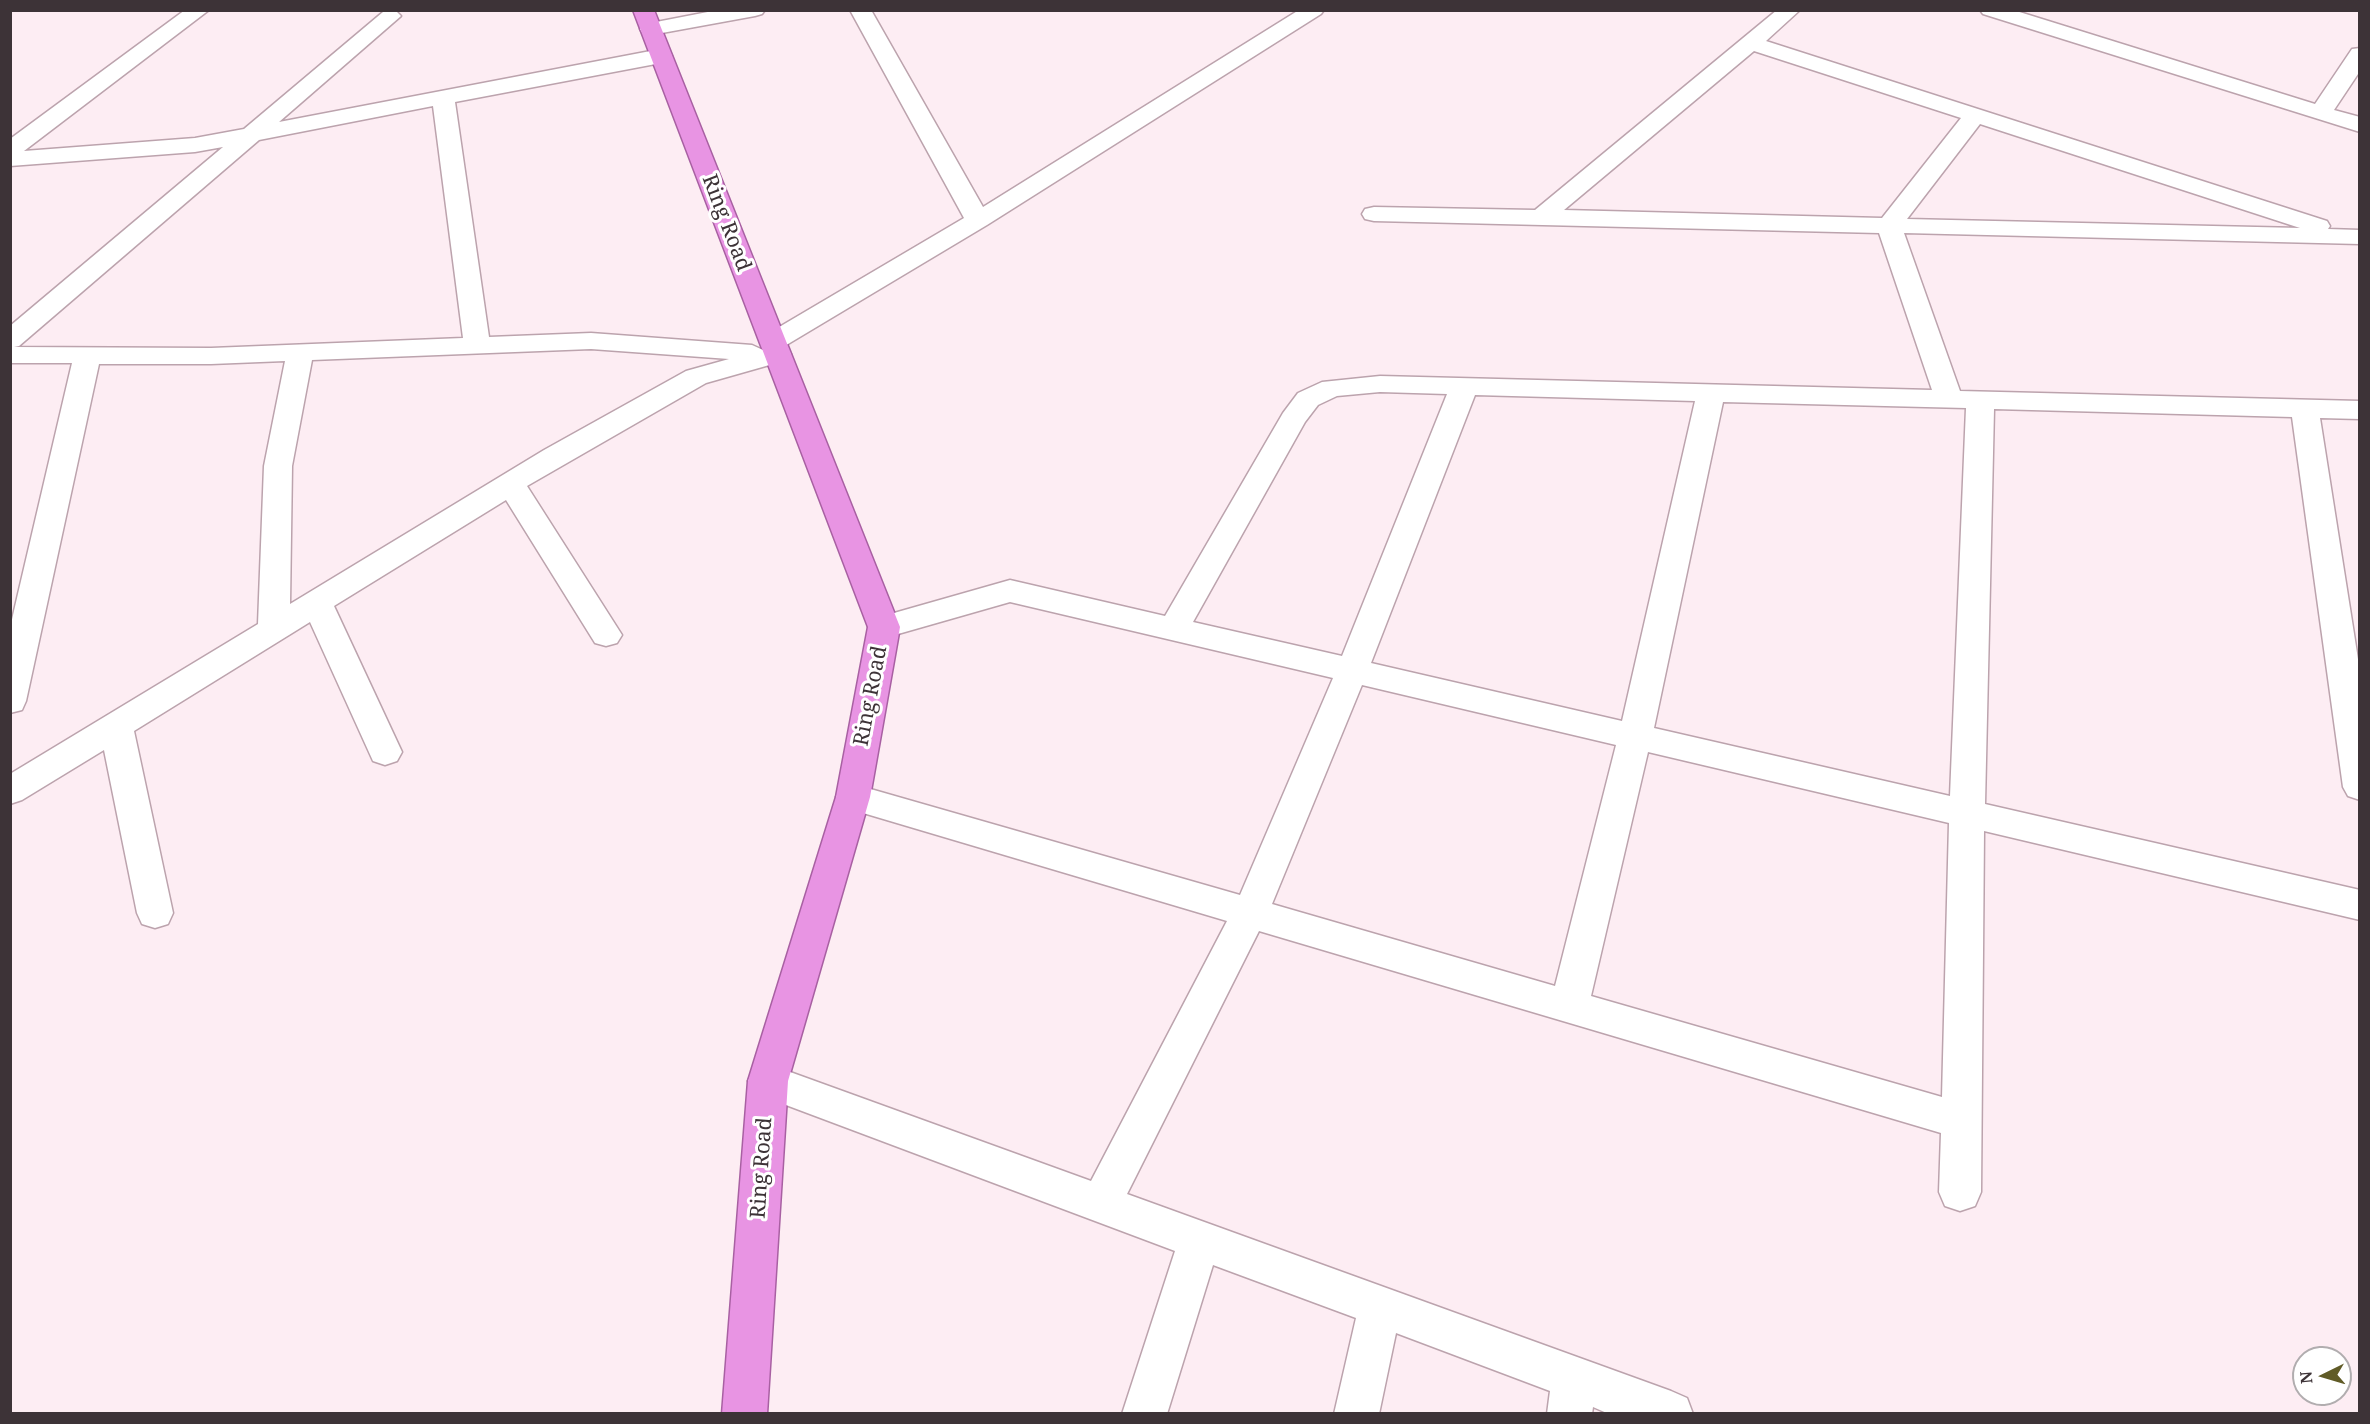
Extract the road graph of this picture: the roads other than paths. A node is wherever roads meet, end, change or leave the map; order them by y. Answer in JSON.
{"nodes":[{"id":1,"x":199,"y":10,"type":"edge"},
{"id":2,"x":755,"y":10,"type":"edge"},
{"id":3,"x":860,"y":10,"type":"edge"},
{"id":4,"x":1314,"y":10,"type":"edge"},
{"id":5,"x":1790,"y":10,"type":"edge"},
{"id":6,"x":1997,"y":11,"type":"edge"},
{"id":7,"x":390,"y":16,"type":"dead end"},
{"id":8,"x":652,"y":32,"type":"edge"},
{"id":9,"x":1751,"y":43,"type":"junction"},
{"id":10,"x":2360,"y":54,"type":"edge"},
{"id":11,"x":443,"y":98,"type":"junction"},
{"id":12,"x":2320,"y":113,"type":"junction"},
{"id":13,"x":1975,"y":115,"type":"junction"},
{"id":14,"x":2360,"y":125,"type":"edge"},
{"id":15,"x":250,"y":135,"type":"junction"},
{"id":16,"x":10,"y":150,"type":"edge"},
{"id":17,"x":10,"y":159,"type":"edge"},
{"id":18,"x":1374,"y":214,"type":"dead end"},
{"id":19,"x":1541,"y":217,"type":"junction"},
{"id":20,"x":978,"y":220,"type":"junction"},
{"id":21,"x":1889,"y":226,"type":"junction"},
{"id":22,"x":2356,"y":237,"type":"edge"},
{"id":23,"x":10,"y":340,"type":"edge"},
{"id":24,"x":477,"y":344,"type":"junction"},
{"id":25,"x":775,"y":348,"type":"junction"},
{"id":26,"x":300,"y":352,"type":"junction"},
{"id":27,"x":10,"y":355,"type":"edge"},
{"id":28,"x":87,"y":355,"type":"junction"},
{"id":29,"x":1464,"y":387,"type":"junction"},
{"id":30,"x":1711,"y":393,"type":"junction"},
{"id":31,"x":1965,"y":400,"type":"junction"},
{"id":32,"x":2305,"y":408,"type":"junction"},
{"id":33,"x":2360,"y":410,"type":"edge"},
{"id":34,"x":511,"y":484,"type":"junction"},
{"id":35,"x":317,"y":603,"type":"junction"},
{"id":36,"x":884,"y":627,"type":"junction"},
{"id":37,"x":274,"y":629,"type":"junction"},
{"id":38,"x":1173,"y":629,"type":"junction"},
{"id":39,"x":606,"y":634,"type":"dead end"},
{"id":40,"x":1352,"y":671,"type":"junction"},
{"id":41,"x":10,"y":701,"type":"edge"},
{"id":42,"x":2355,"y":722,"type":"edge"},
{"id":43,"x":116,"y":727,"type":"junction"},
{"id":44,"x":1635,"y":736,"type":"junction"},
{"id":45,"x":385,"y":752,"type":"dead end"},
{"id":46,"x":2360,"y":786,"type":"edge"},
{"id":47,"x":10,"y":791,"type":"edge"},
{"id":48,"x":853,"y":796,"type":"junction"},
{"id":49,"x":1967,"y":813,"type":"junction"},
{"id":50,"x":2360,"y":905,"type":"edge"},
{"id":51,"x":154,"y":913,"type":"dead end"},
{"id":52,"x":1250,"y":913,"type":"junction"},
{"id":53,"x":1569,"y":1007,"type":"junction"},
{"id":54,"x":768,"y":1081,"type":"junction"},
{"id":55,"x":1961,"y":1121,"type":"junction"},
{"id":56,"x":1960,"y":1192,"type":"dead end"},
{"id":57,"x":1101,"y":1204,"type":"junction"},
{"id":58,"x":1200,"y":1240,"type":"junction"},
{"id":59,"x":1380,"y":1306,"type":"junction"},
{"id":60,"x":1572,"y":1396,"type":"edge"},
{"id":61,"x":744,"y":1413,"type":"edge"},
{"id":62,"x":1144,"y":1413,"type":"edge"},
{"id":63,"x":1356,"y":1413,"type":"edge"},
{"id":64,"x":1671,"y":1413,"type":"edge"}],
"edges":[{"from":1,"to":16,"type":"street"},
{"from":2,"to":8,"type":"street"},
{"from":3,"to":20,"type":"street"},
{"from":4,"to":20,"type":"street"},
{"from":5,"to":9,"type":"street"},
{"from":6,"to":12,"type":"street"},
{"from":7,"to":15,"type":"street"},
{"from":8,"to":11,"type":"street"},
{"from":8,"to":25,"type":"highway","name":"Ring Road"},
{"from":9,"to":13,"type":"street"},
{"from":9,"to":19,"type":"street"},
{"from":10,"to":12,"type":"street"},
{"from":11,"to":15,"type":"street"},
{"from":11,"to":24,"type":"street"},
{"from":12,"to":14,"type":"street"},
{"from":13,"to":21,"type":"street"},
{"from":13,"to":22,"type":"street"},
{"from":15,"to":17,"type":"street"},
{"from":15,"to":23,"type":"street"},
{"from":18,"to":19,"type":"street"},
{"from":19,"to":21,"type":"street"},
{"from":20,"to":25,"type":"street"},
{"from":21,"to":22,"type":"street"},
{"from":21,"to":31,"type":"street"},
{"from":24,"to":25,"type":"street"},
{"from":24,"to":26,"type":"street"},
{"from":25,"to":34,"type":"street"},
{"from":25,"to":36,"type":"highway","name":"Ring Road"},
{"from":26,"to":28,"type":"street"},
{"from":26,"to":37,"type":"street"},
{"from":27,"to":28,"type":"street"},
{"from":28,"to":41,"type":"street"},
{"from":29,"to":30,"type":"street"},
{"from":29,"to":38,"type":"street"},
{"from":29,"to":40,"type":"street"},
{"from":30,"to":31,"type":"street"},
{"from":30,"to":44,"type":"street"},
{"from":31,"to":32,"type":"street"},
{"from":31,"to":49,"type":"street"},
{"from":32,"to":33,"type":"street"},
{"from":32,"to":42,"type":"street"},
{"from":34,"to":35,"type":"street"},
{"from":34,"to":39,"type":"street"},
{"from":35,"to":37,"type":"street"},
{"from":35,"to":45,"type":"street"},
{"from":36,"to":38,"type":"street"},
{"from":36,"to":48,"type":"highway","name":"Ring Road"},
{"from":37,"to":43,"type":"street"},
{"from":38,"to":40,"type":"street"},
{"from":40,"to":44,"type":"street"},
{"from":40,"to":52,"type":"street"},
{"from":42,"to":46,"type":"street"},
{"from":43,"to":47,"type":"street"},
{"from":43,"to":51,"type":"street"},
{"from":44,"to":49,"type":"street"},
{"from":44,"to":53,"type":"street"},
{"from":48,"to":52,"type":"street"},
{"from":48,"to":54,"type":"highway","name":"Ring Road"},
{"from":49,"to":50,"type":"street"},
{"from":49,"to":55,"type":"street"},
{"from":52,"to":53,"type":"street"},
{"from":52,"to":57,"type":"street"},
{"from":53,"to":55,"type":"street"},
{"from":54,"to":57,"type":"street"},
{"from":54,"to":61,"type":"highway","name":"Ring Road"},
{"from":55,"to":56,"type":"street"},
{"from":57,"to":58,"type":"street"},
{"from":58,"to":59,"type":"street"},
{"from":58,"to":62,"type":"street"},
{"from":59,"to":60,"type":"street"},
{"from":59,"to":63,"type":"street"},
{"from":60,"to":64,"type":"street"}]}
